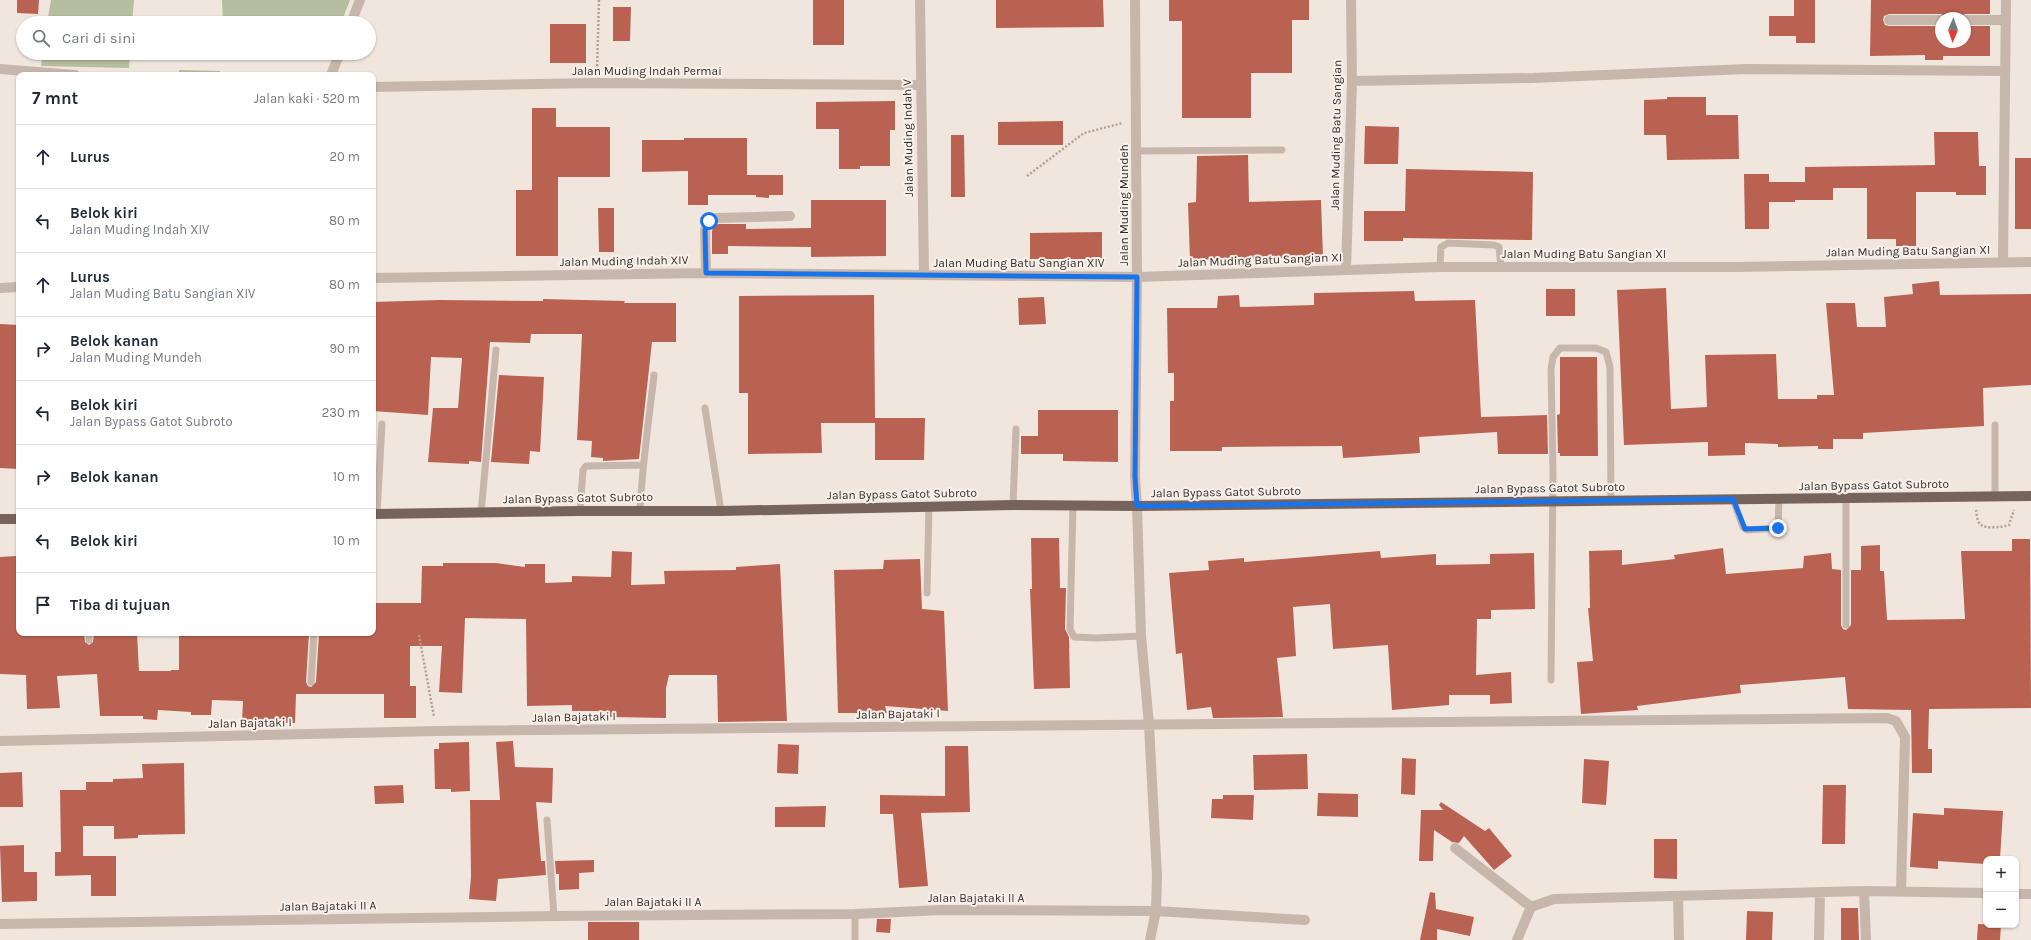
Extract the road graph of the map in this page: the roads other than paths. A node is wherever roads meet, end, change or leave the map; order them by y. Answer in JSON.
{"nodes":[{"id":1,"x":360,"y":0,"type":"edge"},
{"id":2,"x":920,"y":0,"type":"edge"},
{"id":3,"x":1134,"y":0,"type":"edge"},
{"id":4,"x":1351,"y":0,"type":"edge"},
{"id":5,"x":2006,"y":0,"type":"edge"},
{"id":6,"x":354,"y":16,"type":"edge"},
{"id":7,"x":1889,"y":20,"type":"dead end"},
{"id":8,"x":1935,"y":20,"type":"edge"},
{"id":9,"x":1971,"y":20,"type":"edge"},
{"id":10,"x":2006,"y":20,"type":"junction"},
{"id":11,"x":337,"y":60,"type":"edge"},
{"id":12,"x":0,"y":70,"type":"edge"},
{"id":13,"x":30,"y":72,"type":"edge"},
{"id":14,"x":332,"y":72,"type":"edge"},
{"id":15,"x":2005,"y":72,"type":"junction"},
{"id":16,"x":1352,"y":81,"type":"junction"},
{"id":17,"x":920,"y":85,"type":"junction"},
{"id":18,"x":376,"y":88,"type":"edge"},
{"id":19,"x":1282,"y":150,"type":"dead end"},
{"id":20,"x":1137,"y":151,"type":"junction"},
{"id":21,"x":790,"y":216,"type":"dead end"},
{"id":22,"x":2003,"y":262,"type":"junction"},
{"id":23,"x":2031,"y":262,"type":"edge"},
{"id":24,"x":1440,"y":267,"type":"junction"},
{"id":25,"x":1501,"y":267,"type":"junction"},
{"id":26,"x":1346,"y":270,"type":"junction"},
{"id":27,"x":706,"y":273,"type":"junction"},
{"id":28,"x":924,"y":275,"type":"junction"},
{"id":29,"x":1137,"y":277,"type":"junction"},
{"id":30,"x":376,"y":278,"type":"edge"},
{"id":31,"x":16,"y":287,"type":"edge"},
{"id":32,"x":0,"y":288,"type":"edge"},
{"id":33,"x":496,"y":350,"type":"dead end"},
{"id":34,"x":654,"y":375,"type":"dead end"},
{"id":35,"x":704,"y":408,"type":"dead end"},
{"id":36,"x":382,"y":424,"type":"dead end"},
{"id":37,"x":1995,"y":425,"type":"dead end"},
{"id":38,"x":1016,"y":428,"type":"dead end"},
{"id":39,"x":642,"y":465,"type":"junction"},
{"id":40,"x":1995,"y":496,"type":"junction"},
{"id":41,"x":2031,"y":496,"type":"edge"},
{"id":42,"x":1846,"y":498,"type":"junction"},
{"id":43,"x":1733,"y":499,"type":"junction"},
{"id":44,"x":1779,"y":499,"type":"junction"},
{"id":45,"x":1611,"y":500,"type":"junction"},
{"id":46,"x":376,"y":501,"type":"edge"},
{"id":47,"x":1553,"y":501,"type":"junction"},
{"id":48,"x":1013,"y":505,"type":"junction"},
{"id":49,"x":929,"y":506,"type":"junction"},
{"id":50,"x":1073,"y":506,"type":"junction"},
{"id":51,"x":1137,"y":506,"type":"junction"},
{"id":52,"x":580,"y":510,"type":"junction"},
{"id":53,"x":640,"y":511,"type":"junction"},
{"id":54,"x":721,"y":511,"type":"junction"},
{"id":55,"x":481,"y":513,"type":"junction"},
{"id":56,"x":376,"y":514,"type":"edge"},
{"id":57,"x":0,"y":519,"type":"edge"},
{"id":58,"x":16,"y":519,"type":"edge"},
{"id":59,"x":927,"y":593,"type":"dead end"},
{"id":60,"x":1846,"y":625,"type":"dead end"},
{"id":61,"x":314,"y":636,"type":"edge"},
{"id":62,"x":1141,"y":636,"type":"junction"},
{"id":63,"x":1551,"y":680,"type":"dead end"},
{"id":64,"x":311,"y":682,"type":"dead end"},
{"id":65,"x":1149,"y":725,"type":"junction"},
{"id":66,"x":0,"y":741,"type":"edge"},
{"id":67,"x":547,"y":820,"type":"dead end"},
{"id":68,"x":1455,"y":848,"type":"dead end"},
{"id":69,"x":1864,"y":891,"type":"junction"},
{"id":70,"x":1901,"y":891,"type":"junction"},
{"id":71,"x":1820,"y":892,"type":"junction"},
{"id":72,"x":1983,"y":893,"type":"edge"},
{"id":73,"x":2019,"y":894,"type":"edge"},
{"id":74,"x":2031,"y":894,"type":"edge"},
{"id":75,"x":1678,"y":896,"type":"junction"},
{"id":76,"x":1531,"y":907,"type":"junction"},
{"id":77,"x":1156,"y":911,"type":"junction"},
{"id":78,"x":855,"y":914,"type":"junction"},
{"id":79,"x":554,"y":916,"type":"junction"},
{"id":80,"x":1305,"y":920,"type":"dead end"},
{"id":81,"x":0,"y":924,"type":"edge"},
{"id":82,"x":856,"y":940,"type":"edge"},
{"id":83,"x":1150,"y":940,"type":"edge"},
{"id":84,"x":1517,"y":940,"type":"edge"},
{"id":85,"x":1679,"y":940,"type":"edge"},
{"id":86,"x":1818,"y":940,"type":"edge"},
{"id":87,"x":1866,"y":940,"type":"edge"}],
"edges":[{"from":1,"to":6,"type":"street"},
{"from":2,"to":17,"type":"street","name":"Jalan Muding Indah V"},
{"from":3,"to":20,"type":"street","name":"Jalan Muding Mundeh"},
{"from":4,"to":16,"type":"street","name":"Jalan Muding Batu Sangian"},
{"from":5,"to":10,"type":"street"},
{"from":7,"to":8,"type":"street"},
{"from":9,"to":10,"type":"street"},
{"from":10,"to":15,"type":"street"},
{"from":11,"to":14,"type":"street"},
{"from":12,"to":13,"type":"street"},
{"from":15,"to":16,"type":"street"},
{"from":15,"to":22,"type":"street"},
{"from":16,"to":26,"type":"street","name":"Jalan Muding Batu Sangian"},
{"from":17,"to":18,"type":"street","name":"Jalan Muding Indah Permai"},
{"from":17,"to":28,"type":"street","name":"Jalan Muding Indah V"},
{"from":19,"to":20,"type":"lane"},
{"from":20,"to":29,"type":"street","name":"Jalan Muding Mundeh"},
{"from":21,"to":27,"type":"street"},
{"from":22,"to":23,"type":"street","name":"Jalan Muding Batu Sangian XI"},
{"from":22,"to":25,"type":"street","name":"Jalan Muding Batu Sangian XI"},
{"from":24,"to":25,"type":"street","name":"Jalan Muding Batu Sangian XI"},
{"from":24,"to":25,"type":"lane"},
{"from":24,"to":26,"type":"street","name":"Jalan Muding Batu Sangian XI"},
{"from":26,"to":29,"type":"street","name":"Jalan Muding Batu Sangian XI"},
{"from":27,"to":28,"type":"street","name":"Jalan Muding Indah XIV"},
{"from":27,"to":30,"type":"street","name":"Jalan Muding Indah XIV"},
{"from":28,"to":29,"type":"street","name":"Jalan Muding Batu Sangian XIV"},
{"from":29,"to":51,"type":"street","name":"Jalan Muding Mundeh"},
{"from":31,"to":32,"type":"street"},
{"from":33,"to":55,"type":"lane"},
{"from":34,"to":39,"type":"lane"},
{"from":35,"to":54,"type":"lane"},
{"from":36,"to":46,"type":"lane"},
{"from":37,"to":40,"type":"lane"},
{"from":38,"to":48,"type":"lane"},
{"from":39,"to":52,"type":"lane"},
{"from":39,"to":53,"type":"lane"},
{"from":40,"to":41,"type":"main road","name":"Jalan Bypass Gatot Subroto"},
{"from":40,"to":42,"type":"main road","name":"Jalan Bypass Gatot Subroto"},
{"from":42,"to":44,"type":"main road","name":"Jalan Bypass Gatot Subroto"},
{"from":42,"to":60,"type":"lane"},
{"from":43,"to":44,"type":"main road","name":"Jalan Bypass Gatot Subroto"},
{"from":43,"to":44,"type":"lane"},
{"from":43,"to":45,"type":"main road","name":"Jalan Bypass Gatot Subroto"},
{"from":45,"to":47,"type":"main road","name":"Jalan Bypass Gatot Subroto"},
{"from":45,"to":47,"type":"lane"},
{"from":47,"to":51,"type":"main road","name":"Jalan Bypass Gatot Subroto"},
{"from":47,"to":63,"type":"lane"},
{"from":48,"to":49,"type":"main road","name":"Jalan Bypass Gatot Subroto"},
{"from":48,"to":50,"type":"main road","name":"Jalan Bypass Gatot Subroto"},
{"from":49,"to":54,"type":"main road","name":"Jalan Bypass Gatot Subroto"},
{"from":49,"to":59,"type":"lane"},
{"from":50,"to":51,"type":"main road","name":"Jalan Bypass Gatot Subroto"},
{"from":50,"to":62,"type":"lane"},
{"from":51,"to":62,"type":"street","name":"Jalan Muding Mundeh"},
{"from":52,"to":53,"type":"main road","name":"Jalan Bypass Gatot Subroto"},
{"from":52,"to":55,"type":"main road","name":"Jalan Bypass Gatot Subroto"},
{"from":53,"to":54,"type":"main road","name":"Jalan Bypass Gatot Subroto"},
{"from":55,"to":56,"type":"main road","name":"Jalan Bypass Gatot Subroto"},
{"from":57,"to":58,"type":"main road"},
{"from":61,"to":64,"type":"lane"},
{"from":62,"to":65,"type":"street","name":"Jalan Muding Mundeh"},
{"from":65,"to":66,"type":"street","name":"Jalan Bajataki I"},
{"from":65,"to":70,"type":"street","name":"Jalan Bajataki I"},
{"from":65,"to":77,"type":"street","name":"Jalan Muding Mundeh"},
{"from":67,"to":79,"type":"lane"},
{"from":68,"to":76,"type":"street"},
{"from":69,"to":70,"type":"street"},
{"from":69,"to":71,"type":"street"},
{"from":69,"to":87,"type":"street"},
{"from":70,"to":72,"type":"street"},
{"from":71,"to":75,"type":"street"},
{"from":71,"to":86,"type":"street"},
{"from":73,"to":74,"type":"street"},
{"from":75,"to":76,"type":"street"},
{"from":75,"to":85,"type":"street"},
{"from":76,"to":84,"type":"street"},
{"from":77,"to":78,"type":"street","name":"Jalan Bajataki II A"},
{"from":77,"to":80,"type":"street","name":"Jalan Bajataki II A"},
{"from":77,"to":83,"type":"street","name":"Jalan Muding Mundeh"},
{"from":78,"to":79,"type":"street","name":"Jalan Bajataki II A"},
{"from":78,"to":82,"type":"lane"},
{"from":79,"to":81,"type":"street","name":"Jalan Bajataki II A"}]}
